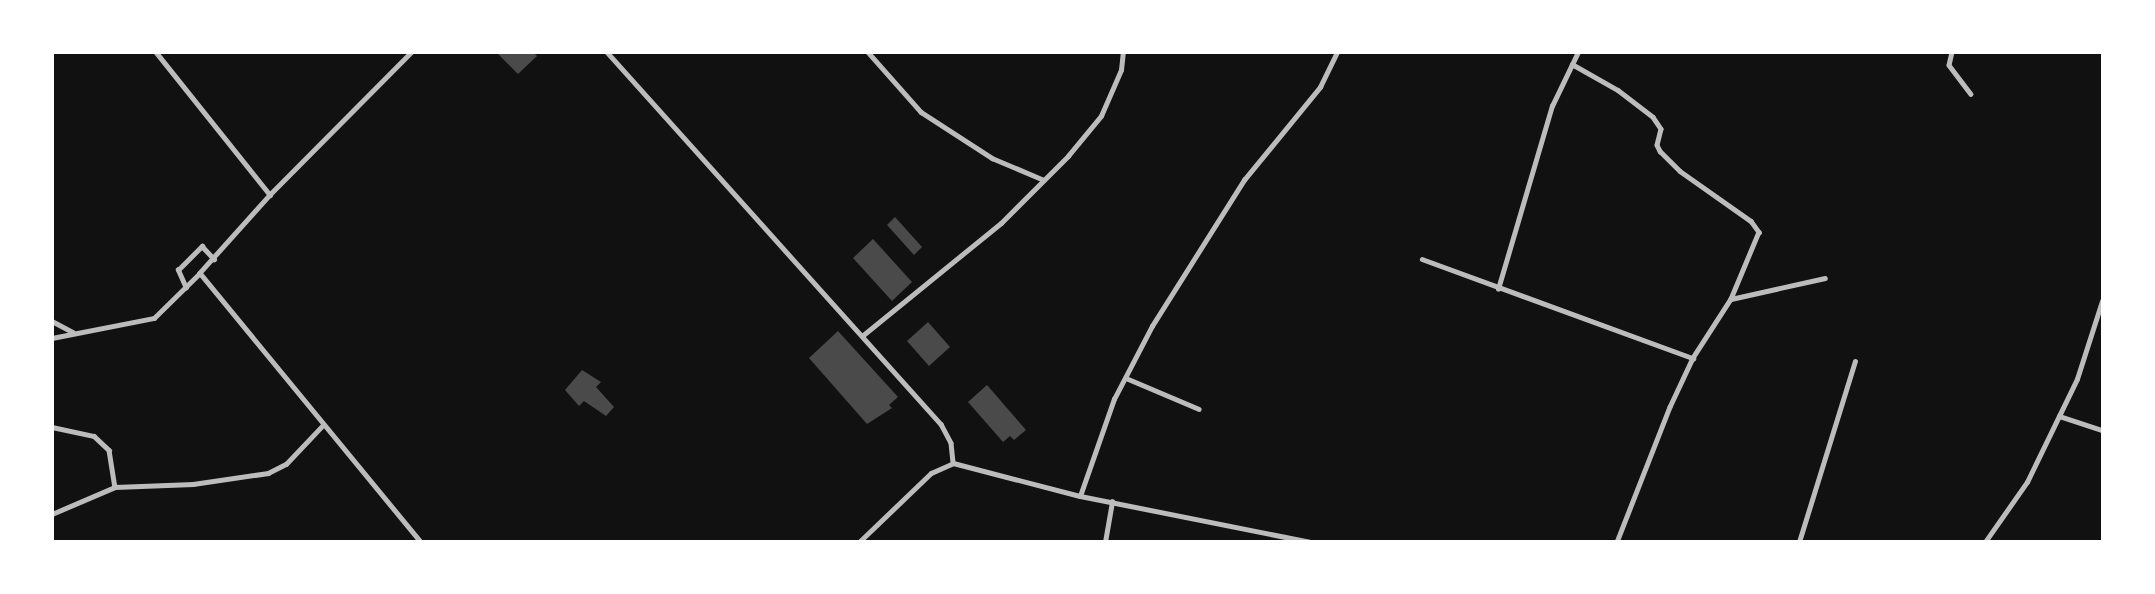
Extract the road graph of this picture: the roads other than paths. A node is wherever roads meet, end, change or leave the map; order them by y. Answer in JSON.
{"nodes":[{"id":1,"x":156,"y":52,"type":"edge"},
{"id":2,"x":412,"y":52,"type":"edge"},
{"id":3,"x":607,"y":52,"type":"edge"},
{"id":4,"x":869,"y":52,"type":"edge"},
{"id":5,"x":1123,"y":52,"type":"edge"},
{"id":6,"x":1337,"y":52,"type":"edge"},
{"id":7,"x":1578,"y":52,"type":"edge"},
{"id":8,"x":1952,"y":52,"type":"edge"},
{"id":9,"x":1572,"y":64,"type":"junction"},
{"id":10,"x":1971,"y":94,"type":"dead end"},
{"id":11,"x":1044,"y":180,"type":"junction"},
{"id":12,"x":270,"y":195,"type":"junction"},
{"id":13,"x":214,"y":259,"type":"junction"},
{"id":14,"x":1422,"y":259,"type":"dead end"},
{"id":15,"x":200,"y":274,"type":"junction"},
{"id":16,"x":1825,"y":278,"type":"dead end"},
{"id":17,"x":186,"y":288,"type":"junction"},
{"id":18,"x":1498,"y":289,"type":"junction"},
{"id":19,"x":1731,"y":299,"type":"junction"},
{"id":20,"x":2102,"y":301,"type":"edge"},
{"id":21,"x":52,"y":321,"type":"edge"},
{"id":22,"x":75,"y":333,"type":"junction"},
{"id":23,"x":862,"y":336,"type":"junction"},
{"id":24,"x":52,"y":338,"type":"edge"},
{"id":25,"x":1693,"y":358,"type":"junction"},
{"id":26,"x":1856,"y":361,"type":"dead end"},
{"id":27,"x":1126,"y":378,"type":"junction"},
{"id":28,"x":1199,"y":409,"type":"dead end"},
{"id":29,"x":2059,"y":415,"type":"junction"},
{"id":30,"x":323,"y":425,"type":"junction"},
{"id":31,"x":52,"y":426,"type":"edge"},
{"id":32,"x":2102,"y":430,"type":"edge"},
{"id":33,"x":953,"y":463,"type":"junction"},
{"id":34,"x":115,"y":487,"type":"junction"},
{"id":35,"x":1080,"y":496,"type":"junction"},
{"id":36,"x":1112,"y":502,"type":"junction"},
{"id":37,"x":52,"y":514,"type":"edge"},
{"id":38,"x":421,"y":541,"type":"edge"},
{"id":39,"x":859,"y":541,"type":"edge"},
{"id":40,"x":1105,"y":541,"type":"edge"},
{"id":41,"x":1310,"y":541,"type":"edge"},
{"id":42,"x":1617,"y":541,"type":"edge"},
{"id":43,"x":1798,"y":541,"type":"edge"},
{"id":44,"x":1985,"y":541,"type":"edge"}],
"edges":[{"from":1,"to":12,"type":"street"},
{"from":2,"to":12,"type":"street"},
{"from":3,"to":23,"type":"street"},
{"from":4,"to":11,"type":"street"},
{"from":5,"to":11,"type":"street"},
{"from":6,"to":27,"type":"street"},
{"from":7,"to":9,"type":"street"},
{"from":8,"to":10,"type":"street"},
{"from":9,"to":18,"type":"street"},
{"from":9,"to":19,"type":"street"},
{"from":11,"to":23,"type":"street"},
{"from":12,"to":13,"type":"street"},
{"from":13,"to":15,"type":"street"},
{"from":13,"to":17,"type":"street"},
{"from":14,"to":18,"type":"street"},
{"from":15,"to":17,"type":"street"},
{"from":15,"to":30,"type":"street"},
{"from":16,"to":19,"type":"street"},
{"from":17,"to":22,"type":"street"},
{"from":18,"to":25,"type":"street"},
{"from":19,"to":25,"type":"street"},
{"from":20,"to":29,"type":"street"},
{"from":21,"to":22,"type":"street"},
{"from":22,"to":24,"type":"street"},
{"from":23,"to":33,"type":"street"},
{"from":25,"to":42,"type":"street"},
{"from":26,"to":43,"type":"street"},
{"from":27,"to":28,"type":"street"},
{"from":27,"to":35,"type":"street"},
{"from":29,"to":32,"type":"street"},
{"from":29,"to":44,"type":"street"},
{"from":30,"to":34,"type":"street"},
{"from":30,"to":38,"type":"street"},
{"from":31,"to":34,"type":"street"},
{"from":33,"to":35,"type":"street"},
{"from":33,"to":39,"type":"street"},
{"from":34,"to":37,"type":"street"},
{"from":35,"to":36,"type":"street"},
{"from":36,"to":40,"type":"street"},
{"from":36,"to":41,"type":"street"}]}
